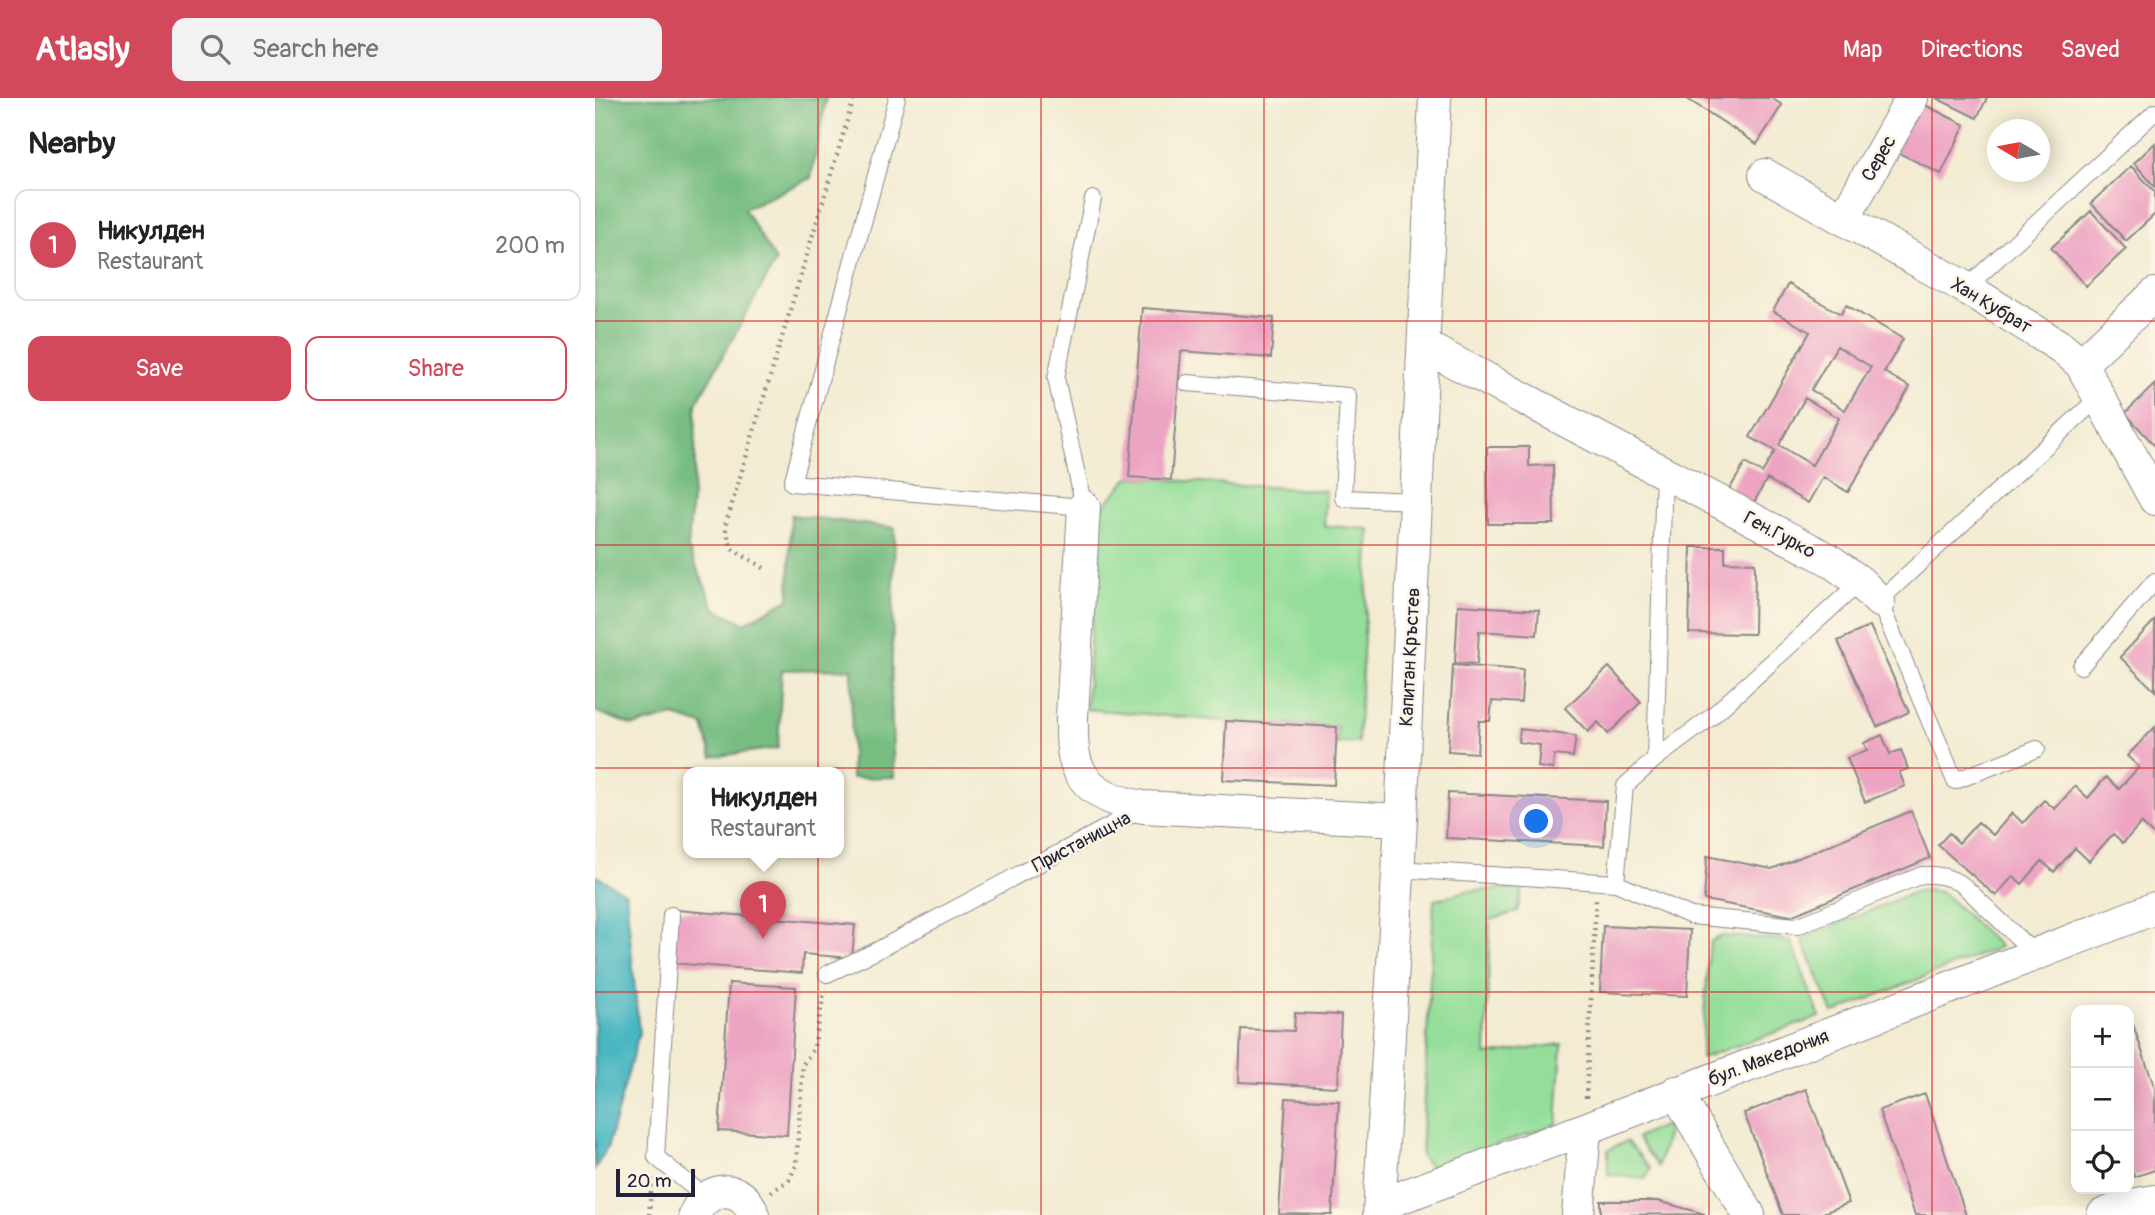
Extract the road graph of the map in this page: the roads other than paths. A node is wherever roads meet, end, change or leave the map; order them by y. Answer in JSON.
{"nodes":[{"id":1,"x":897,"y":98,"type":"edge"},
{"id":2,"x":1435,"y":98,"type":"edge"},
{"id":3,"x":1912,"y":98,"type":"edge"},
{"id":4,"x":2155,"y":112,"type":"edge"},
{"id":5,"x":1765,"y":175,"type":"dead end"},
{"id":6,"x":1093,"y":199,"type":"dead end"},
{"id":7,"x":1844,"y":218,"type":"junction"},
{"id":8,"x":1966,"y":288,"type":"junction"},
{"id":9,"x":2155,"y":294,"type":"edge"},
{"id":10,"x":1424,"y":346,"type":"junction"},
{"id":11,"x":2081,"y":364,"type":"junction"},
{"id":12,"x":1187,"y":383,"type":"dead end"},
{"id":13,"x":2099,"y":397,"type":"junction"},
{"id":14,"x":1664,"y":473,"type":"junction"},
{"id":15,"x":2155,"y":499,"type":"edge"},
{"id":16,"x":1416,"y":501,"type":"junction"},
{"id":17,"x":1084,"y":507,"type":"junction"},
{"id":18,"x":2155,"y":581,"type":"edge"},
{"id":19,"x":1870,"y":592,"type":"junction"},
{"id":20,"x":2081,"y":666,"type":"dead end"},
{"id":21,"x":2036,"y":748,"type":"dead end"},
{"id":22,"x":1655,"y":759,"type":"junction"},
{"id":23,"x":1143,"y":807,"type":"junction"},
{"id":24,"x":1401,"y":820,"type":"junction"},
{"id":25,"x":1398,"y":869,"type":"junction"},
{"id":26,"x":1616,"y":883,"type":"junction"},
{"id":27,"x":2155,"y":908,"type":"edge"},
{"id":28,"x":671,"y":915,"type":"dead end"},
{"id":29,"x":2036,"y":955,"type":"junction"},
{"id":30,"x":827,"y":974,"type":"road end"},
{"id":31,"x":1675,"y":1092,"type":"junction"},
{"id":32,"x":1585,"y":1129,"type":"junction"},
{"id":33,"x":2155,"y":1201,"type":"edge"},
{"id":34,"x":700,"y":1206,"type":"edge"},
{"id":35,"x":1380,"y":1210,"type":"edge"},
{"id":36,"x":752,"y":1211,"type":"edge"},
{"id":37,"x":1578,"y":1215,"type":"edge"},
{"id":38,"x":1749,"y":1215,"type":"edge"},
{"id":39,"x":2103,"y":1215,"type":"edge"}],
"edges":[{"from":1,"to":17,"type":"lane"},
{"from":2,"to":10,"type":"street","name":"Капитан Кръстев"},
{"from":3,"to":7,"type":"street","name":"Серес"},
{"from":4,"to":8,"type":"lane"},
{"from":5,"to":7,"type":"street","name":"Хан Кубрат"},
{"from":6,"to":17,"type":"lane"},
{"from":7,"to":8,"type":"street","name":"Хан Кубрат"},
{"from":8,"to":11,"type":"street","name":"Хан Кубрат"},
{"from":9,"to":11,"type":"street"},
{"from":10,"to":14,"type":"street","name":"Ген.Гурко"},
{"from":10,"to":16,"type":"street","name":"Капитан Кръстев"},
{"from":11,"to":13,"type":"street","name":"Хан Кубрат"},
{"from":12,"to":16,"type":"lane"},
{"from":13,"to":15,"type":"street","name":"Хан Кубрат"},
{"from":13,"to":19,"type":"lane"},
{"from":14,"to":19,"type":"street","name":"Ген.Гурко"},
{"from":14,"to":22,"type":"lane"},
{"from":16,"to":24,"type":"street","name":"Капитан Кръстев"},
{"from":17,"to":23,"type":"street"},
{"from":18,"to":20,"type":"lane"},
{"from":19,"to":21,"type":"lane"},
{"from":19,"to":22,"type":"lane"},
{"from":22,"to":26,"type":"lane"},
{"from":23,"to":24,"type":"street","name":"Пристанищна"},
{"from":23,"to":30,"type":"lane","name":"Пристанищна"},
{"from":24,"to":25,"type":"street","name":"Капитан Кръстев"},
{"from":25,"to":26,"type":"lane"},
{"from":25,"to":35,"type":"street","name":"Капитан Кръстев"},
{"from":26,"to":29,"type":"lane"},
{"from":27,"to":29,"type":"street","name":"бул. Македония"},
{"from":28,"to":34,"type":"lane"},
{"from":29,"to":31,"type":"street","name":"бул. Македония"},
{"from":31,"to":32,"type":"street","name":"бул. Македония"},
{"from":31,"to":38,"type":"street"},
{"from":32,"to":35,"type":"street","name":"бул. Македония"},
{"from":32,"to":37,"type":"street"},
{"from":33,"to":39,"type":"street"},
{"from":34,"to":36,"type":"street"}]}
